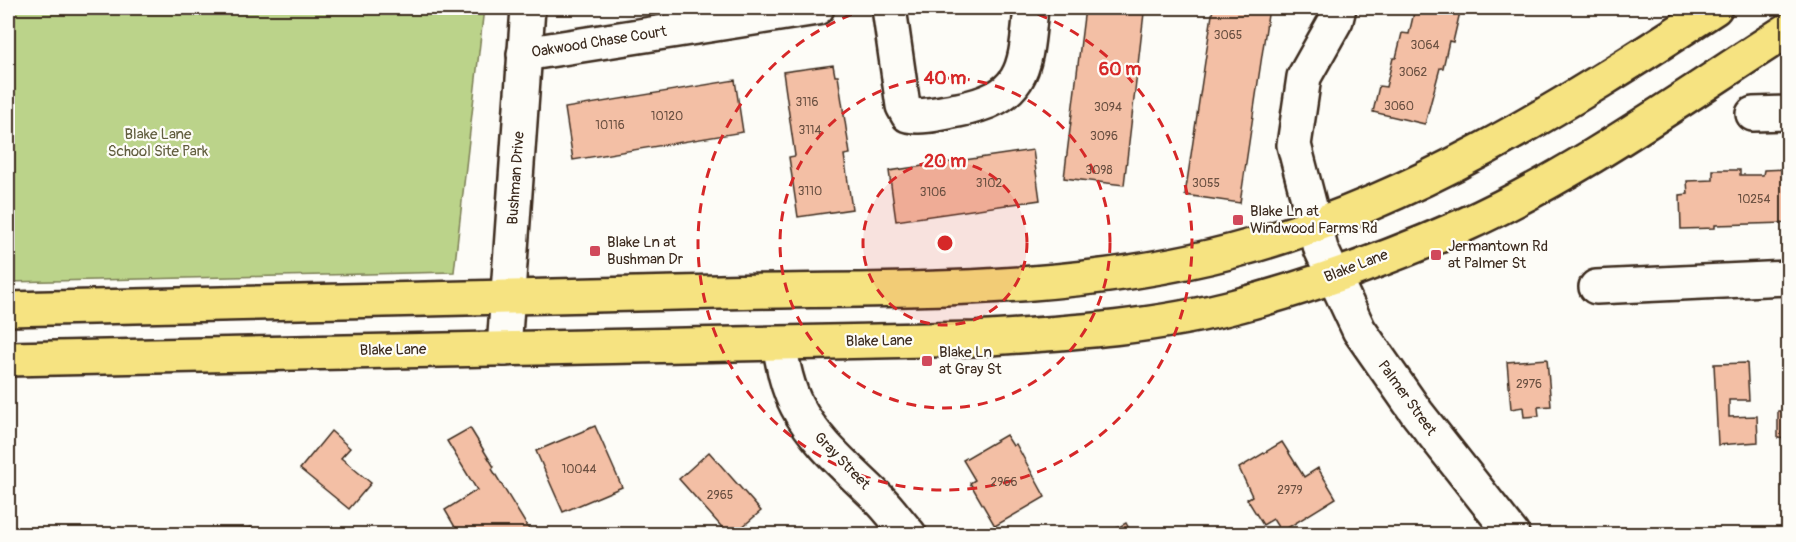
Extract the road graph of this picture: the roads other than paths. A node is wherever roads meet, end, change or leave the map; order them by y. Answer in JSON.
{"nodes":[{"id":1,"x":528,"y":8,"type":"edge"},
{"id":2,"x":817,"y":8,"type":"edge"},
{"id":3,"x":889,"y":8,"type":"edge"},
{"id":4,"x":1031,"y":8,"type":"edge"},
{"id":5,"x":1339,"y":8,"type":"edge"},
{"id":6,"x":1715,"y":8,"type":"edge"},
{"id":7,"x":1788,"y":30,"type":"edge"},
{"id":8,"x":524,"y":54,"type":"junction"},
{"id":9,"x":1788,"y":113,"type":"edge"},
{"id":10,"x":1753,"y":114,"type":"dead end"},
{"id":11,"x":1324,"y":250,"type":"junction"},
{"id":12,"x":1788,"y":278,"type":"edge"},
{"id":13,"x":1596,"y":287,"type":"dead end"},
{"id":14,"x":507,"y":297,"type":"junction"},
{"id":15,"x":8,"y":309,"type":"edge"},
{"id":16,"x":779,"y":344,"type":"junction"},
{"id":17,"x":504,"y":349,"type":"junction"},
{"id":18,"x":8,"y":359,"type":"edge"},
{"id":19,"x":909,"y":534,"type":"edge"},
{"id":20,"x":1512,"y":534,"type":"edge"}],
"edges":[{"from":1,"to":8,"type":"street","name":"Bushman Drive"},
{"from":2,"to":8,"type":"street","name":"Oakwood Chase Court"},
{"from":3,"to":4,"type":"street"},
{"from":5,"to":11,"type":"street","name":"Palmer Street"},
{"from":6,"to":11,"type":"main road","name":"Blake Lane"},
{"from":7,"to":11,"type":"main road","name":"Blake Lane"},
{"from":8,"to":14,"type":"street","name":"Bushman Drive"},
{"from":9,"to":10,"type":"street"},
{"from":11,"to":14,"type":"main road","name":"Blake Lane"},
{"from":11,"to":16,"type":"main road","name":"Blake Lane"},
{"from":11,"to":20,"type":"street","name":"Palmer Street"},
{"from":12,"to":13,"type":"street"},
{"from":14,"to":15,"type":"main road","name":"Blake Lane"},
{"from":14,"to":17,"type":"street","name":"Bushman Drive"},
{"from":16,"to":17,"type":"main road","name":"Blake Lane"},
{"from":16,"to":19,"type":"street","name":"Gray Street"},
{"from":17,"to":18,"type":"main road","name":"Blake Lane"}]}
